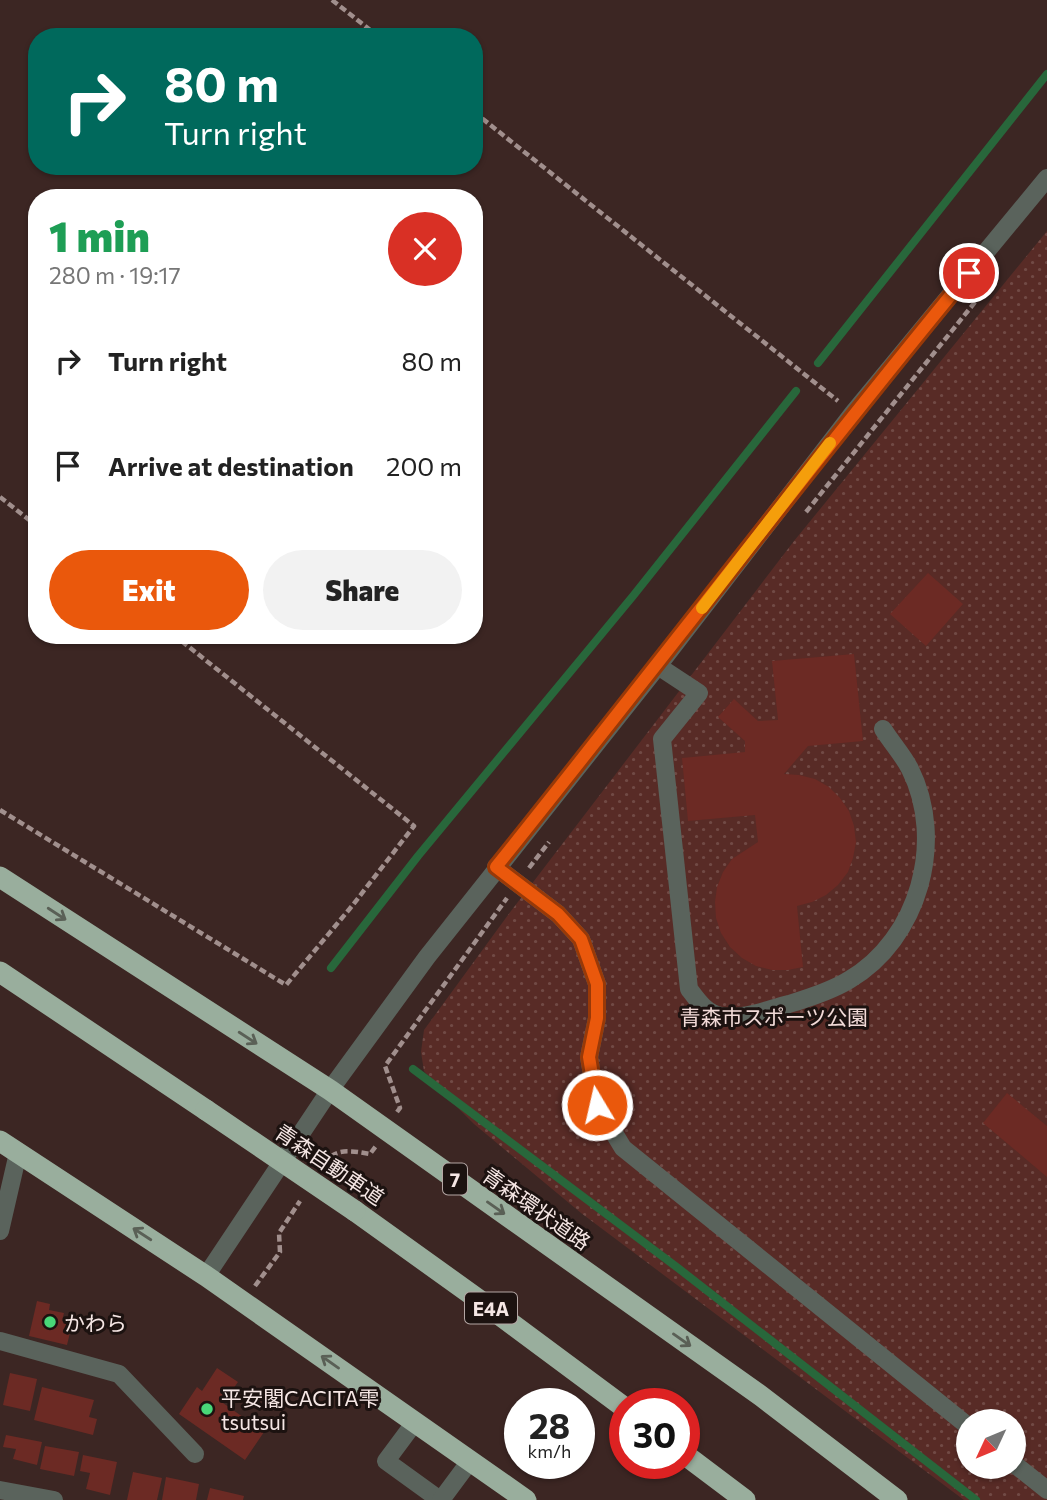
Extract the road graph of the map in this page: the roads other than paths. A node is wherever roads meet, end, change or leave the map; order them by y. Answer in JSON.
{"nodes":[{"id":1,"x":1047,"y":178,"type":"edge"},
{"id":2,"x":1041,"y":198,"type":"edge"},
{"id":3,"x":658,"y":666,"type":"junction"},
{"id":4,"x":883,"y":729,"type":"dead end"},
{"id":5,"x":496,"y":867,"type":"junction"},
{"id":6,"x":0,"y":877,"type":"edge"},
{"id":7,"x":0,"y":972,"type":"edge"},
{"id":8,"x":330,"y":1090,"type":"junction"},
{"id":9,"x":9,"y":1147,"type":"edge"},
{"id":10,"x":0,"y":1231,"type":"edge"},
{"id":11,"x":206,"y":1276,"type":"junction"},
{"id":12,"x":0,"y":1341,"type":"edge"},
{"id":13,"x":609,"y":1396,"type":"edge"},
{"id":14,"x":956,"y":1416,"type":"edge"},
{"id":15,"x":415,"y":1422,"type":"junction"},
{"id":16,"x":195,"y":1454,"type":"dead end"},
{"id":17,"x":470,"y":1461,"type":"junction"},
{"id":18,"x":700,"y":1466,"type":"edge"},
{"id":19,"x":1026,"y":1473,"type":"edge"},
{"id":20,"x":0,"y":1490,"type":"edge"},
{"id":21,"x":1047,"y":1490,"type":"edge"},
{"id":22,"x":521,"y":1499,"type":"edge"},
{"id":23,"x":54,"y":1500,"type":"edge"},
{"id":24,"x":441,"y":1500,"type":"edge"},
{"id":25,"x":745,"y":1500,"type":"edge"},
{"id":26,"x":897,"y":1500,"type":"edge"}],
"edges":[{"from":1,"to":2,"type":"street"},
{"from":2,"to":3,"type":"street"},
{"from":3,"to":4,"type":"street"},
{"from":3,"to":5,"type":"street"},
{"from":5,"to":8,"type":"street"},
{"from":5,"to":14,"type":"street"},
{"from":6,"to":8,"type":"highway","name":"青森環状道路","number":"7","one_way":true},
{"from":7,"to":13,"type":"highway","name":"青森自動車道","number":"E4A","bridge":true},
{"from":8,"to":11,"type":"street"},
{"from":8,"to":26,"type":"highway","name":"青森環状道路","number":"7","one_way":true},
{"from":9,"to":10,"type":"street"},
{"from":11,"to":9,"type":"highway","one_way":true},
{"from":15,"to":11,"type":"highway","one_way":true},
{"from":12,"to":16,"type":"street"},
{"from":15,"to":17,"type":"highway"},
{"from":15,"to":24,"type":"street"},
{"from":17,"to":22,"type":"highway"},
{"from":17,"to":24,"type":"street"},
{"from":18,"to":25,"type":"highway"},
{"from":19,"to":21,"type":"street"},
{"from":20,"to":23,"type":"street"}]}
